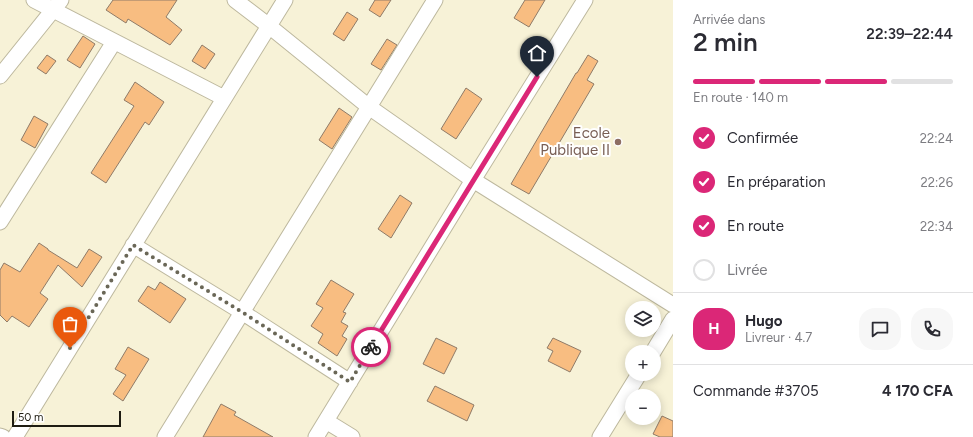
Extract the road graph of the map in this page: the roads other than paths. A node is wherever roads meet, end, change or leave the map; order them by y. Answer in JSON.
{"nodes":[{"id":1,"x":34,"y":0,"type":"edge"},
{"id":2,"x":235,"y":0,"type":"edge"},
{"id":3,"x":285,"y":0,"type":"edge"},
{"id":4,"x":435,"y":0,"type":"edge"},
{"id":5,"x":585,"y":0,"type":"edge"},
{"id":6,"x":57,"y":5,"type":"edge"},
{"id":7,"x":269,"y":26,"type":"junction"},
{"id":8,"x":114,"y":42,"type":"junction"},
{"id":9,"x":0,"y":76,"type":"edge"},
{"id":10,"x":224,"y":98,"type":"junction"},
{"id":11,"x":368,"y":107,"type":"junction"},
{"id":12,"x":473,"y":180,"type":"junction"},
{"id":13,"x":0,"y":222,"type":"edge"},
{"id":14,"x":133,"y":245,"type":"junction"},
{"id":15,"x":673,"y":305,"type":"edge"},
{"id":16,"x":242,"y":312,"type":"junction"},
{"id":17,"x":673,"y":319,"type":"edge"},
{"id":18,"x":657,"y":345,"type":"edge"},
{"id":19,"x":635,"y":381,"type":"edge"},
{"id":20,"x":350,"y":382,"type":"junction"},
{"id":21,"x":326,"y":421,"type":"junction"},
{"id":22,"x":0,"y":436,"type":"edge"},
{"id":23,"x":3,"y":437,"type":"edge"},
{"id":24,"x":15,"y":437,"type":"edge"},
{"id":25,"x":165,"y":437,"type":"edge"},
{"id":26,"x":316,"y":437,"type":"edge"},
{"id":27,"x":352,"y":437,"type":"edge"},
{"id":28,"x":600,"y":437,"type":"edge"}],
"edges":[{"from":1,"to":6,"type":"street"},
{"from":2,"to":7,"type":"street"},
{"from":3,"to":7,"type":"street"},
{"from":4,"to":11,"type":"street"},
{"from":5,"to":12,"type":"street"},
{"from":6,"to":8,"type":"street"},
{"from":6,"to":9,"type":"street"},
{"from":7,"to":10,"type":"street"},
{"from":7,"to":11,"type":"street"},
{"from":8,"to":10,"type":"street"},
{"from":8,"to":13,"type":"street"},
{"from":10,"to":14,"type":"street"},
{"from":11,"to":12,"type":"street"},
{"from":11,"to":16,"type":"street"},
{"from":12,"to":15,"type":"street"},
{"from":12,"to":20,"type":"street"},
{"from":14,"to":16,"type":"street"},
{"from":14,"to":24,"type":"street"},
{"from":16,"to":20,"type":"street"},
{"from":16,"to":25,"type":"street"},
{"from":17,"to":18,"type":"street"},
{"from":19,"to":28,"type":"street"},
{"from":20,"to":21,"type":"street"},
{"from":21,"to":26,"type":"street"},
{"from":21,"to":27,"type":"street"},
{"from":22,"to":23,"type":"street"}]}
